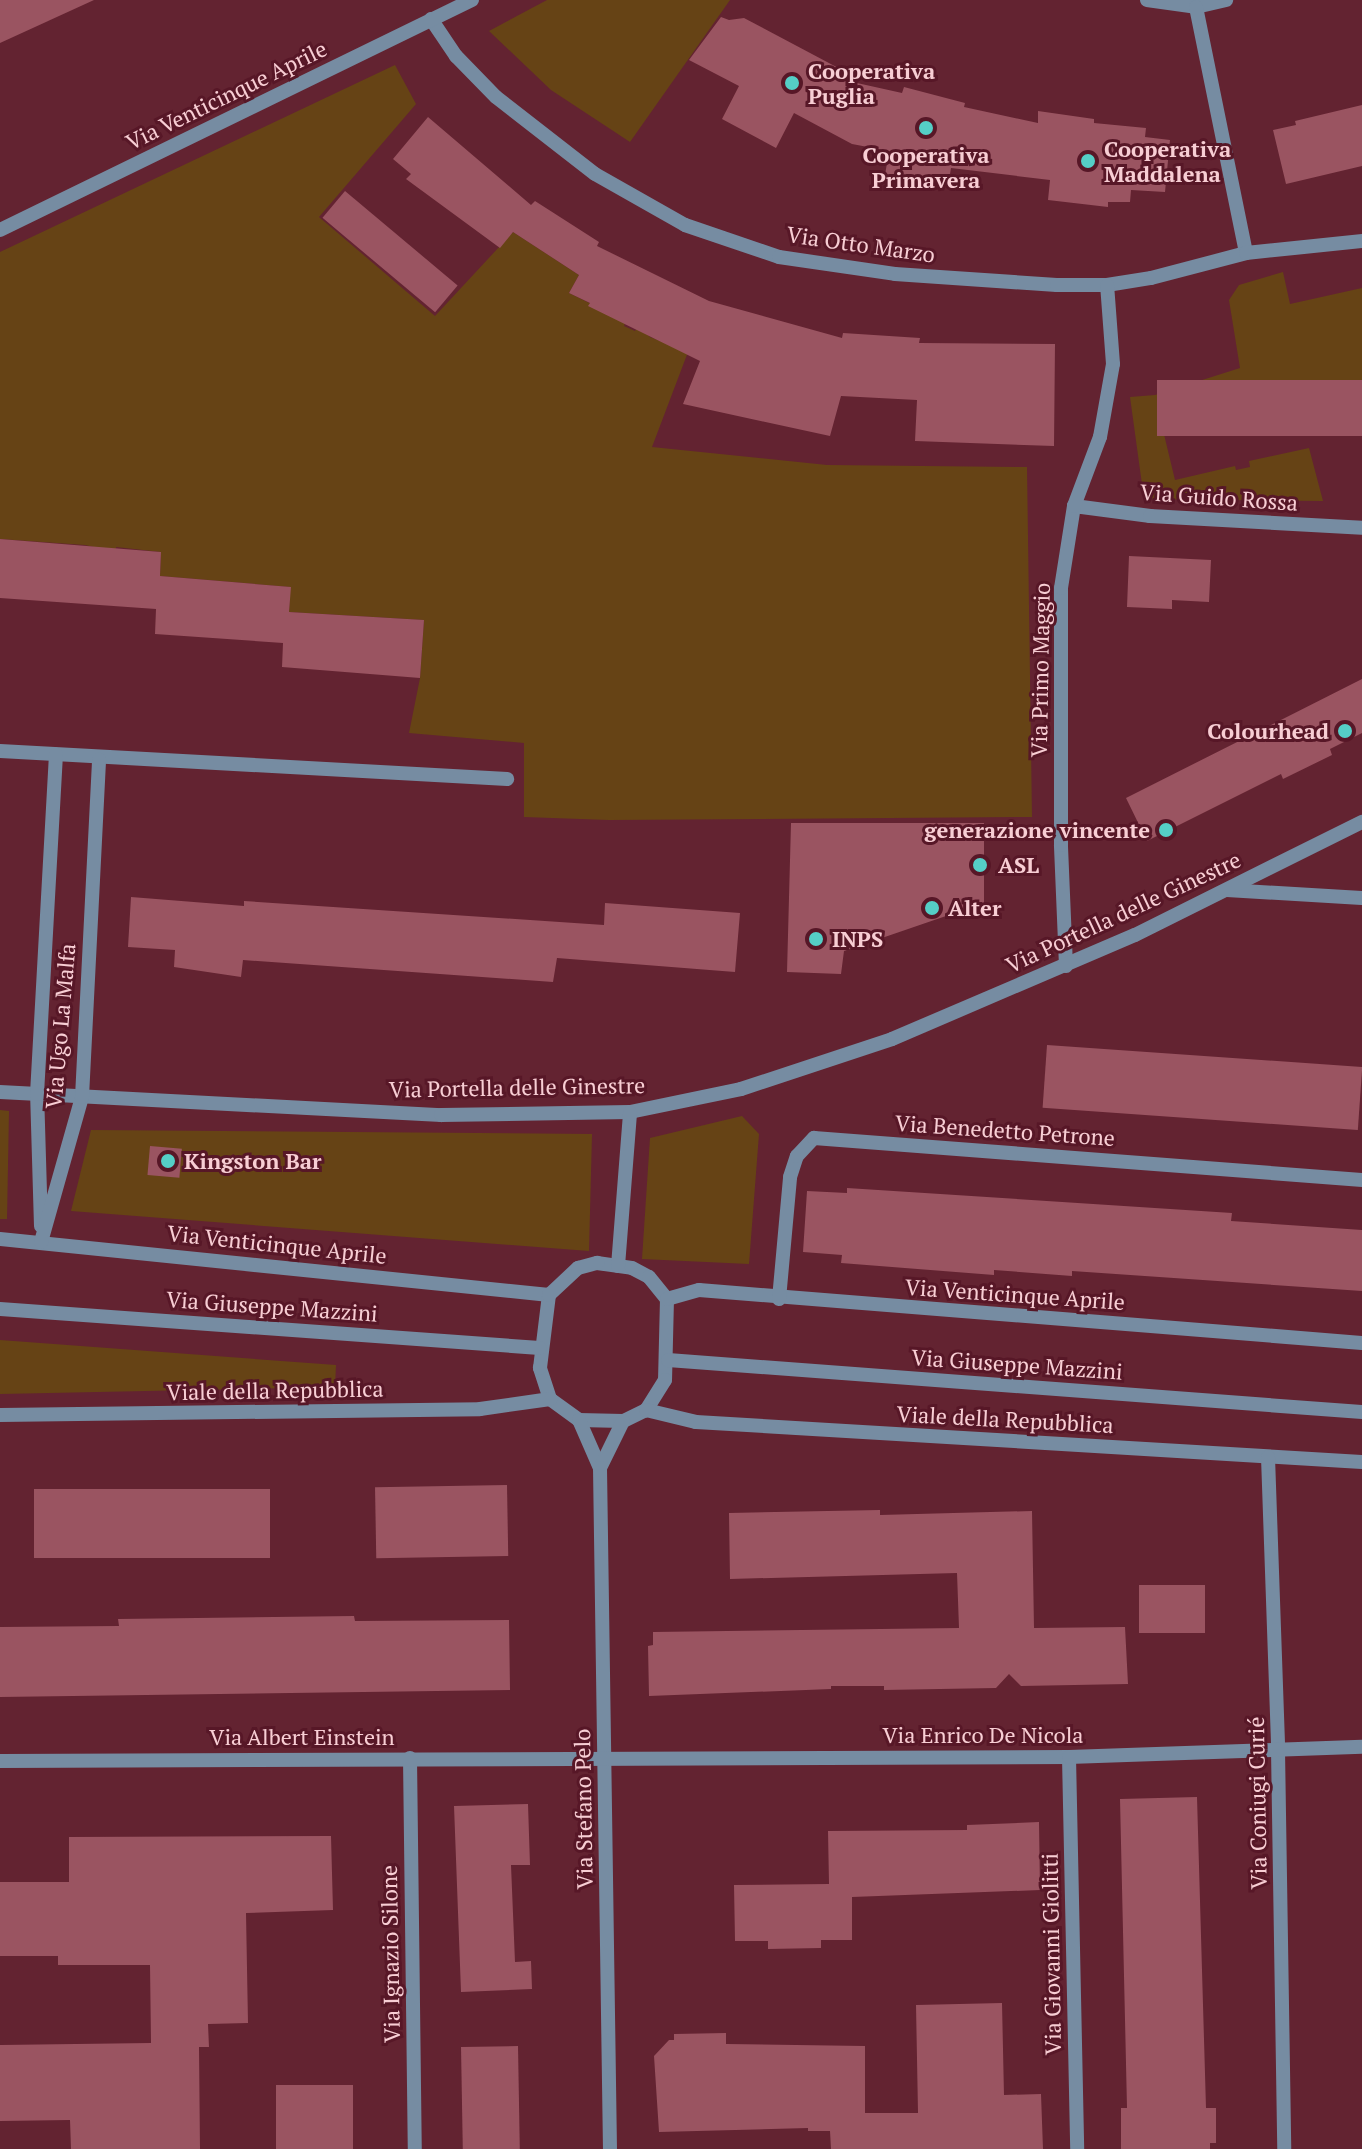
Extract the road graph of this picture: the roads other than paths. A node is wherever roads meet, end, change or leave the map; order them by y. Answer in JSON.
{"nodes":[{"id":1,"x":472,"y":0,"type":"edge"},
{"id":2,"x":1147,"y":0,"type":"edge"},
{"id":3,"x":1226,"y":0,"type":"edge"},
{"id":4,"x":1196,"y":7,"type":"junction"},
{"id":5,"x":431,"y":19,"type":"junction"},
{"id":6,"x":0,"y":230,"type":"edge"},
{"id":7,"x":1362,"y":241,"type":"edge"},
{"id":8,"x":1246,"y":253,"type":"junction"},
{"id":9,"x":1107,"y":285,"type":"junction"},
{"id":10,"x":1074,"y":506,"type":"junction"},
{"id":11,"x":1362,"y":528,"type":"edge"},
{"id":12,"x":0,"y":751,"type":"edge"},
{"id":13,"x":56,"y":755,"type":"junction"},
{"id":14,"x":99,"y":759,"type":"junction"},
{"id":15,"x":507,"y":779,"type":"dead end"},
{"id":16,"x":1362,"y":822,"type":"edge"},
{"id":17,"x":1222,"y":890,"type":"junction"},
{"id":18,"x":1362,"y":898,"type":"edge"},
{"id":19,"x":1066,"y":966,"type":"junction"},
{"id":20,"x":0,"y":1092,"type":"edge"},
{"id":21,"x":37,"y":1094,"type":"junction"},
{"id":22,"x":82,"y":1097,"type":"junction"},
{"id":23,"x":630,"y":1112,"type":"junction"},
{"id":24,"x":1362,"y":1180,"type":"edge"},
{"id":25,"x":0,"y":1239,"type":"edge"},
{"id":26,"x":41,"y":1242,"type":"junction"},
{"id":27,"x":618,"y":1266,"type":"junction"},
{"id":28,"x":549,"y":1295,"type":"junction"},
{"id":29,"x":667,"y":1299,"type":"junction"},
{"id":30,"x":779,"y":1299,"type":"junction"},
{"id":31,"x":0,"y":1309,"type":"edge"},
{"id":32,"x":1362,"y":1343,"type":"edge"},
{"id":33,"x":540,"y":1348,"type":"junction"},
{"id":34,"x":668,"y":1360,"type":"junction"},
{"id":35,"x":550,"y":1399,"type":"junction"},
{"id":36,"x":646,"y":1410,"type":"junction"},
{"id":37,"x":1362,"y":1412,"type":"edge"},
{"id":38,"x":0,"y":1415,"type":"edge"},
{"id":39,"x":579,"y":1420,"type":"junction"},
{"id":40,"x":623,"y":1421,"type":"junction"},
{"id":41,"x":1268,"y":1457,"type":"junction"},
{"id":42,"x":1362,"y":1462,"type":"edge"},
{"id":43,"x":600,"y":1468,"type":"junction"},
{"id":44,"x":1362,"y":1747,"type":"edge"},
{"id":45,"x":1278,"y":1750,"type":"junction"},
{"id":46,"x":1069,"y":1757,"type":"junction"},
{"id":47,"x":410,"y":1758,"type":"junction"},
{"id":48,"x":604,"y":1758,"type":"junction"},
{"id":49,"x":0,"y":1761,"type":"edge"},
{"id":50,"x":415,"y":2149,"type":"edge"},
{"id":51,"x":610,"y":2149,"type":"edge"},
{"id":52,"x":1077,"y":2149,"type":"edge"},
{"id":53,"x":1284,"y":2149,"type":"edge"}],
"edges":[{"from":1,"to":5,"type":"street","name":"Via Venticinque Aprile"},
{"from":2,"to":4,"type":"street"},
{"from":3,"to":4,"type":"street"},
{"from":4,"to":8,"type":"street"},
{"from":5,"to":6,"type":"street","name":"Via Venticinque Aprile"},
{"from":5,"to":9,"type":"street","name":"Via Otto Marzo"},
{"from":7,"to":8,"type":"street","name":"Via Otto Marzo"},
{"from":8,"to":9,"type":"street","name":"Via Otto Marzo"},
{"from":9,"to":10,"type":"street","name":"Via Primo Maggio"},
{"from":10,"to":11,"type":"street","name":"Via Guido Rossa"},
{"from":10,"to":19,"type":"street","name":"Via Primo Maggio"},
{"from":12,"to":13,"type":"street"},
{"from":13,"to":14,"type":"street"},
{"from":13,"to":21,"type":"street","name":"Via Ugo La Malfa"},
{"from":14,"to":15,"type":"street"},
{"from":14,"to":22,"type":"street","name":"Via Ugo La Malfa"},
{"from":16,"to":17,"type":"street","name":"Via Portella delle Ginestre"},
{"from":17,"to":18,"type":"street"},
{"from":17,"to":19,"type":"street","name":"Via Portella delle Ginestre"},
{"from":19,"to":23,"type":"street","name":"Via Portella delle Ginestre"},
{"from":20,"to":21,"type":"street","name":"Via Portella delle Ginestre"},
{"from":21,"to":22,"type":"street","name":"Via Portella delle Ginestre"},
{"from":21,"to":26,"type":"street","name":"Via Ugo La Malfa"},
{"from":22,"to":23,"type":"street","name":"Via Portella delle Ginestre"},
{"from":22,"to":26,"type":"street","name":"Via Ugo La Malfa"},
{"from":23,"to":27,"type":"street"},
{"from":24,"to":30,"type":"street","name":"Via Benedetto Petrone"},
{"from":25,"to":26,"type":"street","name":"Via Venticinque Aprile"},
{"from":26,"to":28,"type":"street","name":"Via Venticinque Aprile"},
{"from":27,"to":28,"type":"street"},
{"from":27,"to":29,"type":"street"},
{"from":28,"to":33,"type":"street"},
{"from":29,"to":30,"type":"street","name":"Via Venticinque Aprile"},
{"from":29,"to":34,"type":"street"},
{"from":30,"to":32,"type":"street","name":"Via Venticinque Aprile"},
{"from":31,"to":33,"type":"street","name":"Via Giuseppe Mazzini"},
{"from":33,"to":35,"type":"street"},
{"from":34,"to":36,"type":"street"},
{"from":34,"to":37,"type":"street","name":"Via Giuseppe Mazzini"},
{"from":35,"to":38,"type":"street","name":"Viale della Repubblica"},
{"from":35,"to":39,"type":"street"},
{"from":36,"to":40,"type":"street"},
{"from":36,"to":41,"type":"street","name":"Viale della Repubblica"},
{"from":39,"to":40,"type":"street"},
{"from":39,"to":43,"type":"street","name":"Via Stefano Pelo"},
{"from":40,"to":43,"type":"street","name":"Via Stefano Pelo"},
{"from":41,"to":42,"type":"street","name":"Viale della Repubblica"},
{"from":41,"to":45,"type":"street","name":"Via Coniugi Curié"},
{"from":43,"to":48,"type":"street","name":"Via Stefano Pelo"},
{"from":44,"to":45,"type":"street","name":"Via Enrico De Nicola"},
{"from":45,"to":46,"type":"street","name":"Via Enrico De Nicola"},
{"from":45,"to":53,"type":"street","name":"Via Coniugi Curié"},
{"from":46,"to":48,"type":"street","name":"Via Enrico De Nicola"},
{"from":46,"to":52,"type":"street","name":"Via Giovanni Giolitti"},
{"from":47,"to":48,"type":"street","name":"Via Albert Einstein"},
{"from":47,"to":49,"type":"street","name":"Via Albert Einstein"},
{"from":47,"to":50,"type":"street","name":"Via Ignazio Silone"},
{"from":48,"to":51,"type":"street","name":"Via Stefano Pelo"}]}
